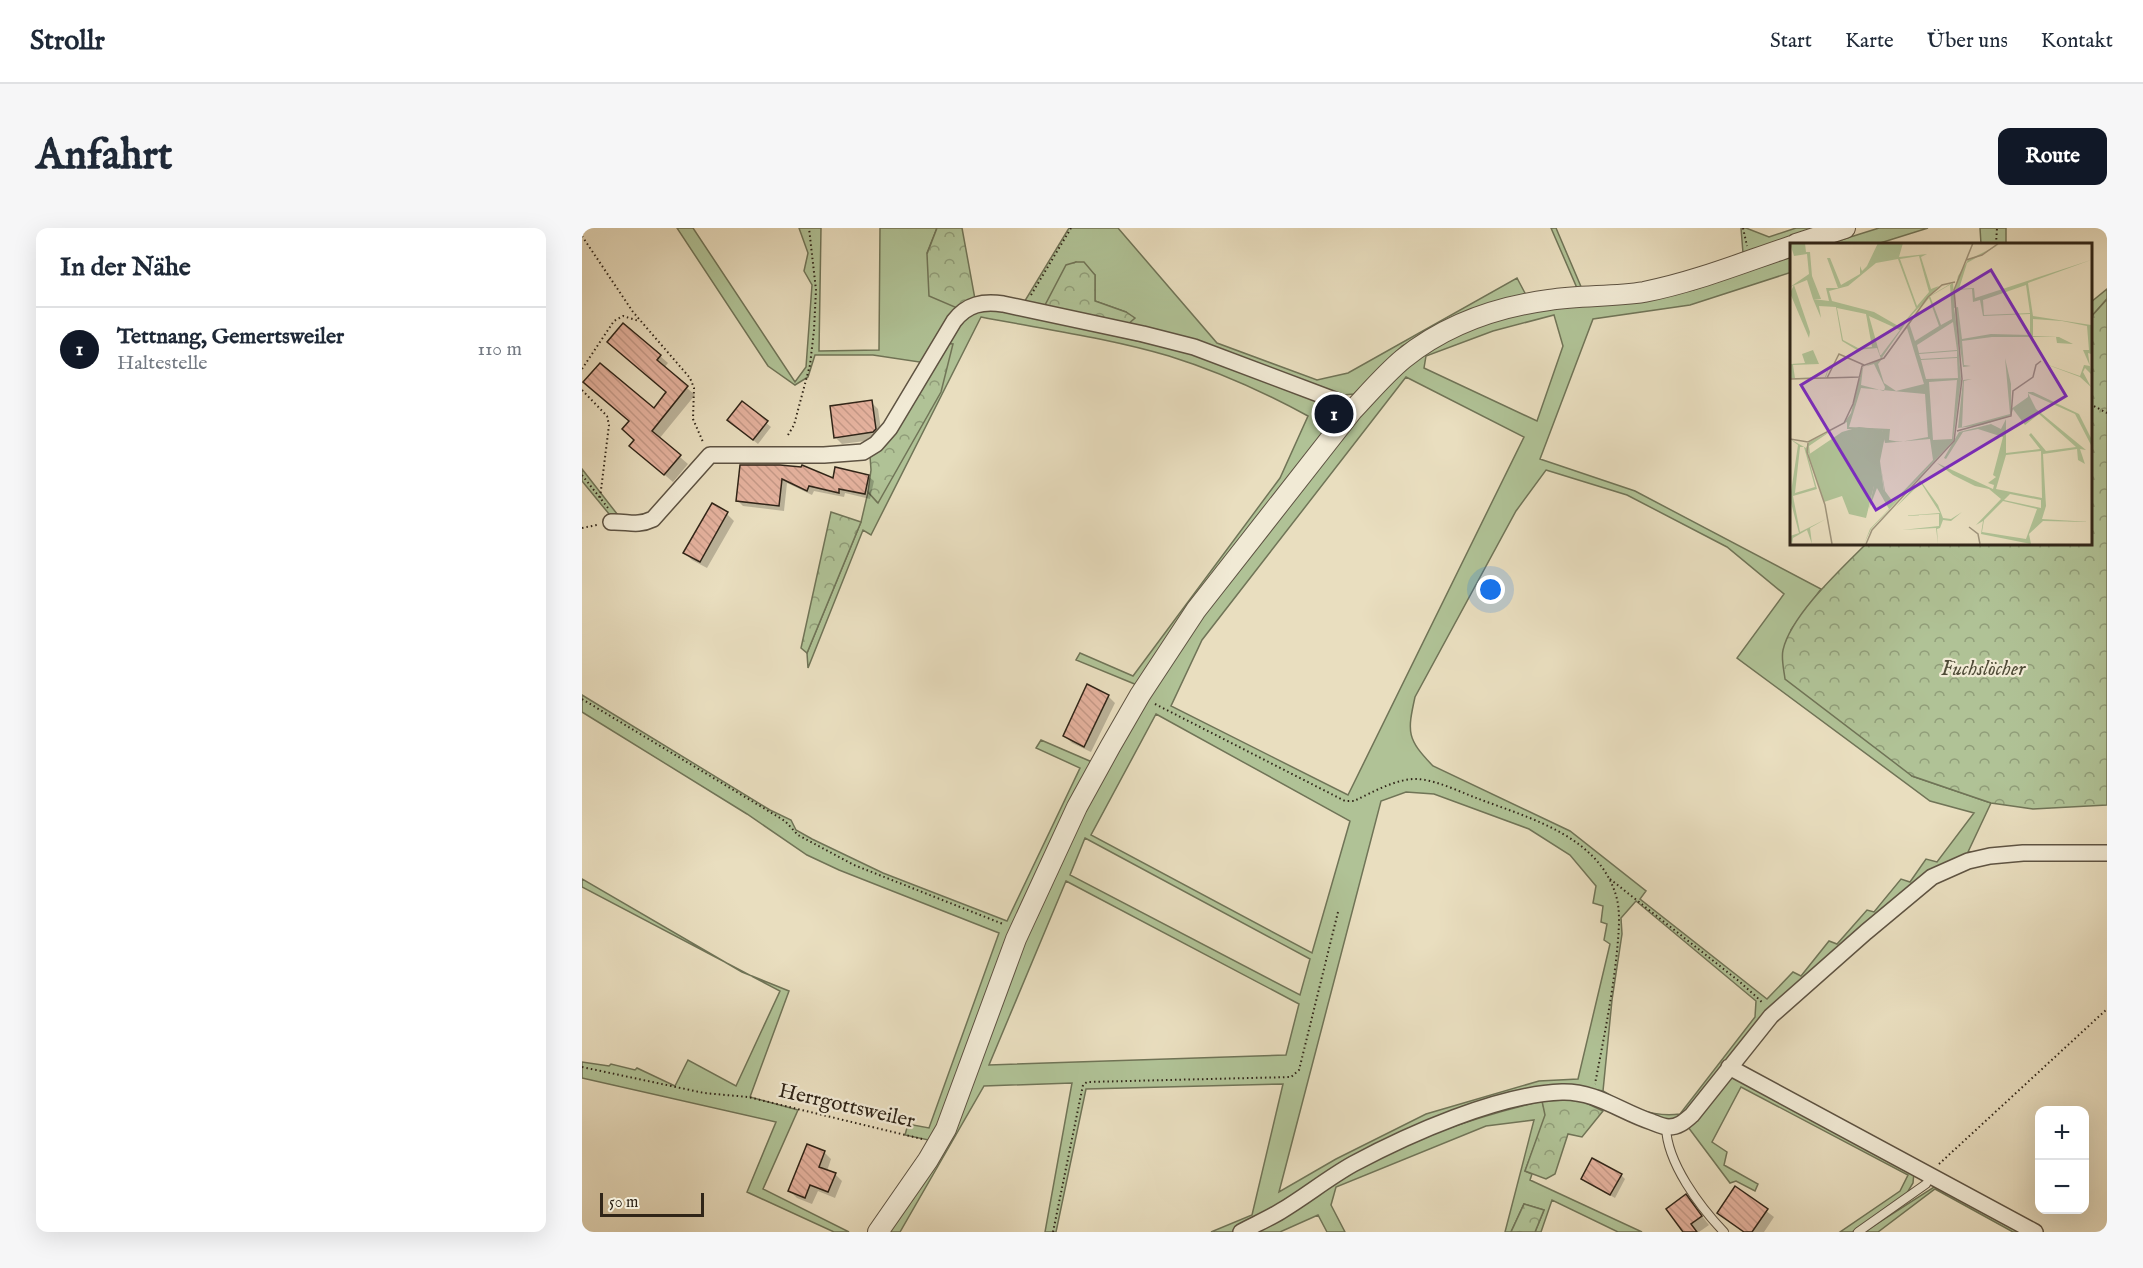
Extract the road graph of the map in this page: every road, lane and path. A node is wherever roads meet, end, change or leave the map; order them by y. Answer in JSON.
{"nodes":[{"id":1,"x":809,"y":228,"type":"edge"},
{"id":2,"x":1071,"y":228,"type":"edge"},
{"id":3,"x":1845,"y":228,"type":"edge"},
{"id":4,"x":1997,"y":228,"type":"edge"},
{"id":5,"x":582,"y":236,"type":"edge"},
{"id":6,"x":1800,"y":243,"type":"edge"},
{"id":7,"x":1996,"y":243,"type":"edge"},
{"id":8,"x":1790,"y":246,"type":"edge"},
{"id":9,"x":1025,"y":308,"type":"junction"},
{"id":10,"x":641,"y":322,"type":"junction"},
{"id":11,"x":582,"y":369,"type":"edge"},
{"id":12,"x":582,"y":390,"type":"edge"},
{"id":13,"x":2092,"y":405,"type":"edge"},
{"id":14,"x":1352,"y":411,"type":"junction"},
{"id":15,"x":2107,"y":413,"type":"edge"},
{"id":16,"x":788,"y":435,"type":"dead end"},
{"id":17,"x":710,"y":454,"type":"junction"},
{"id":18,"x":582,"y":476,"type":"edge"},
{"id":19,"x":600,"y":498,"type":"junction"},
{"id":20,"x":615,"y":522,"type":"joint"},
{"id":21,"x":1140,"y":695,"type":"junction"},
{"id":22,"x":582,"y":699,"type":"edge"},
{"id":23,"x":2107,"y":853,"type":"edge"},
{"id":24,"x":1609,"y":878,"type":"junction"},
{"id":25,"x":1338,"y":912,"type":"dead end"},
{"id":26,"x":1020,"y":931,"type":"junction"},
{"id":27,"x":2107,"y":1010,"type":"edge"},
{"id":28,"x":1771,"y":1016,"type":"junction"},
{"id":29,"x":582,"y":1067,"type":"edge"},
{"id":30,"x":1729,"y":1067,"type":"junction"},
{"id":31,"x":1593,"y":1096,"type":"junction"},
{"id":32,"x":1666,"y":1127,"type":"junction"},
{"id":33,"x":939,"y":1142,"type":"junction"},
{"id":34,"x":1931,"y":1176,"type":"junction"},
{"id":35,"x":878,"y":1232,"type":"edge"},
{"id":36,"x":1053,"y":1232,"type":"edge"},
{"id":37,"x":1241,"y":1232,"type":"edge"},
{"id":38,"x":1724,"y":1232,"type":"edge"},
{"id":39,"x":1858,"y":1232,"type":"edge"},
{"id":40,"x":2035,"y":1232,"type":"edge"}],
"edges":[{"from":1,"to":16,"type":"path"},
{"from":2,"to":9,"type":"path"},
{"from":3,"to":6,"type":"street"},
{"from":4,"to":7,"type":"path"},
{"from":5,"to":10,"type":"path"},
{"from":8,"to":14,"type":"street"},
{"from":9,"to":14,"type":"street"},
{"from":9,"to":17,"type":"street"},
{"from":10,"to":11,"type":"path"},
{"from":10,"to":17,"type":"path"},
{"from":12,"to":19,"type":"path"},
{"from":13,"to":15,"type":"path"},
{"from":14,"to":21,"type":"street"},
{"from":17,"to":20,"type":"street"},
{"from":18,"to":19,"type":"path"},
{"from":19,"to":20,"type":"path"},
{"from":21,"to":24,"type":"path"},
{"from":21,"to":26,"type":"street"},
{"from":22,"to":26,"type":"path"},
{"from":23,"to":28,"type":"street"},
{"from":24,"to":28,"type":"path"},
{"from":24,"to":31,"type":"path"},
{"from":25,"to":36,"type":"path"},
{"from":26,"to":33,"type":"street"},
{"from":27,"to":34,"type":"path"},
{"from":28,"to":30,"type":"street"},
{"from":29,"to":33,"type":"path","name":"Herrgottsweiler"},
{"from":30,"to":32,"type":"street"},
{"from":30,"to":34,"type":"street"},
{"from":31,"to":32,"type":"street"},
{"from":31,"to":37,"type":"street"},
{"from":32,"to":38,"type":"lane"},
{"from":33,"to":35,"type":"street"},
{"from":34,"to":39,"type":"lane"},
{"from":34,"to":40,"type":"street"}]}
